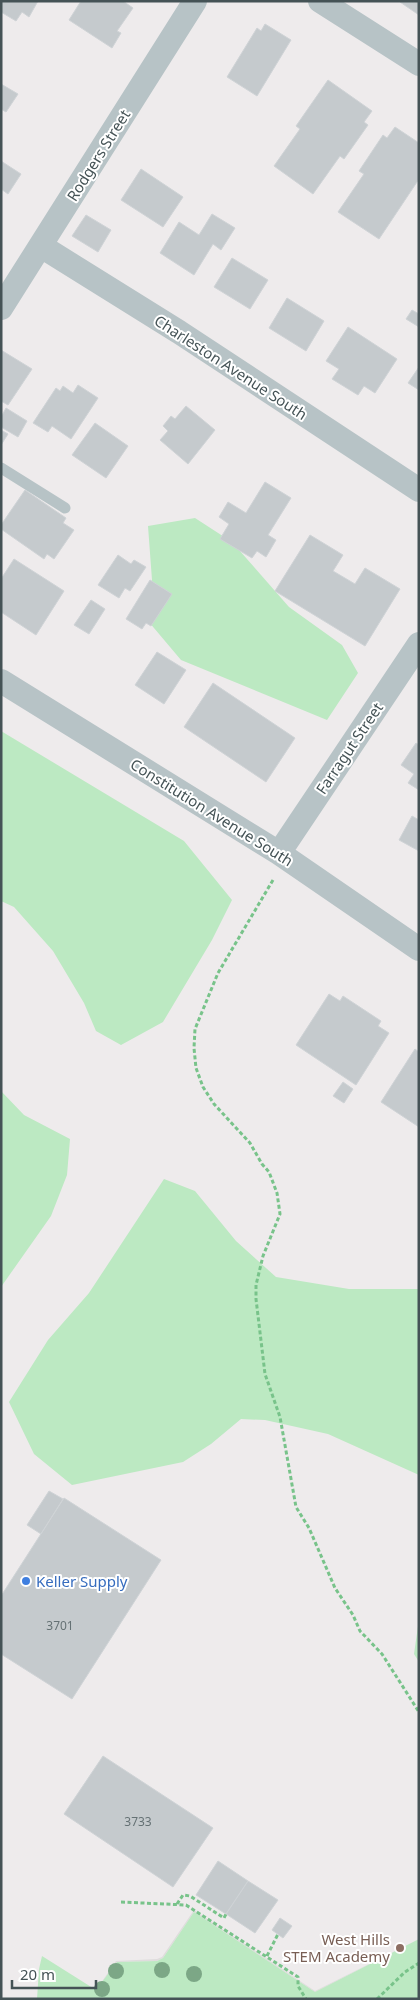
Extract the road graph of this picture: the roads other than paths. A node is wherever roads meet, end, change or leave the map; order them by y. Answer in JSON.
{"nodes":[{"id":1,"x":195,"y":1,"type":"edge"},
{"id":2,"x":320,"y":1,"type":"edge"},
{"id":3,"x":419,"y":64,"type":"edge"},
{"id":4,"x":42,"y":246,"type":"junction"},
{"id":5,"x":1,"y":308,"type":"edge"},
{"id":6,"x":1,"y":468,"type":"edge"},
{"id":7,"x":419,"y":490,"type":"edge"},
{"id":8,"x":65,"y":508,"type":"dead end"},
{"id":9,"x":419,"y":644,"type":"edge"},
{"id":10,"x":1,"y":681,"type":"edge"},
{"id":11,"x":279,"y":852,"type":"junction"},
{"id":12,"x":419,"y":949,"type":"edge"}],
"edges":[{"from":1,"to":4,"type":"street","name":"Rodgers Street"},
{"from":2,"to":3,"type":"street"},
{"from":4,"to":5,"type":"street","name":"Rodgers Street"},
{"from":4,"to":7,"type":"street","name":"Charleston Avenue South"},
{"from":6,"to":8,"type":"lane"},
{"from":9,"to":11,"type":"street","name":"Farragut Street"},
{"from":10,"to":11,"type":"street","name":"Constitution Avenue South"},
{"from":11,"to":12,"type":"street","name":"Constitution Avenue South"}]}
